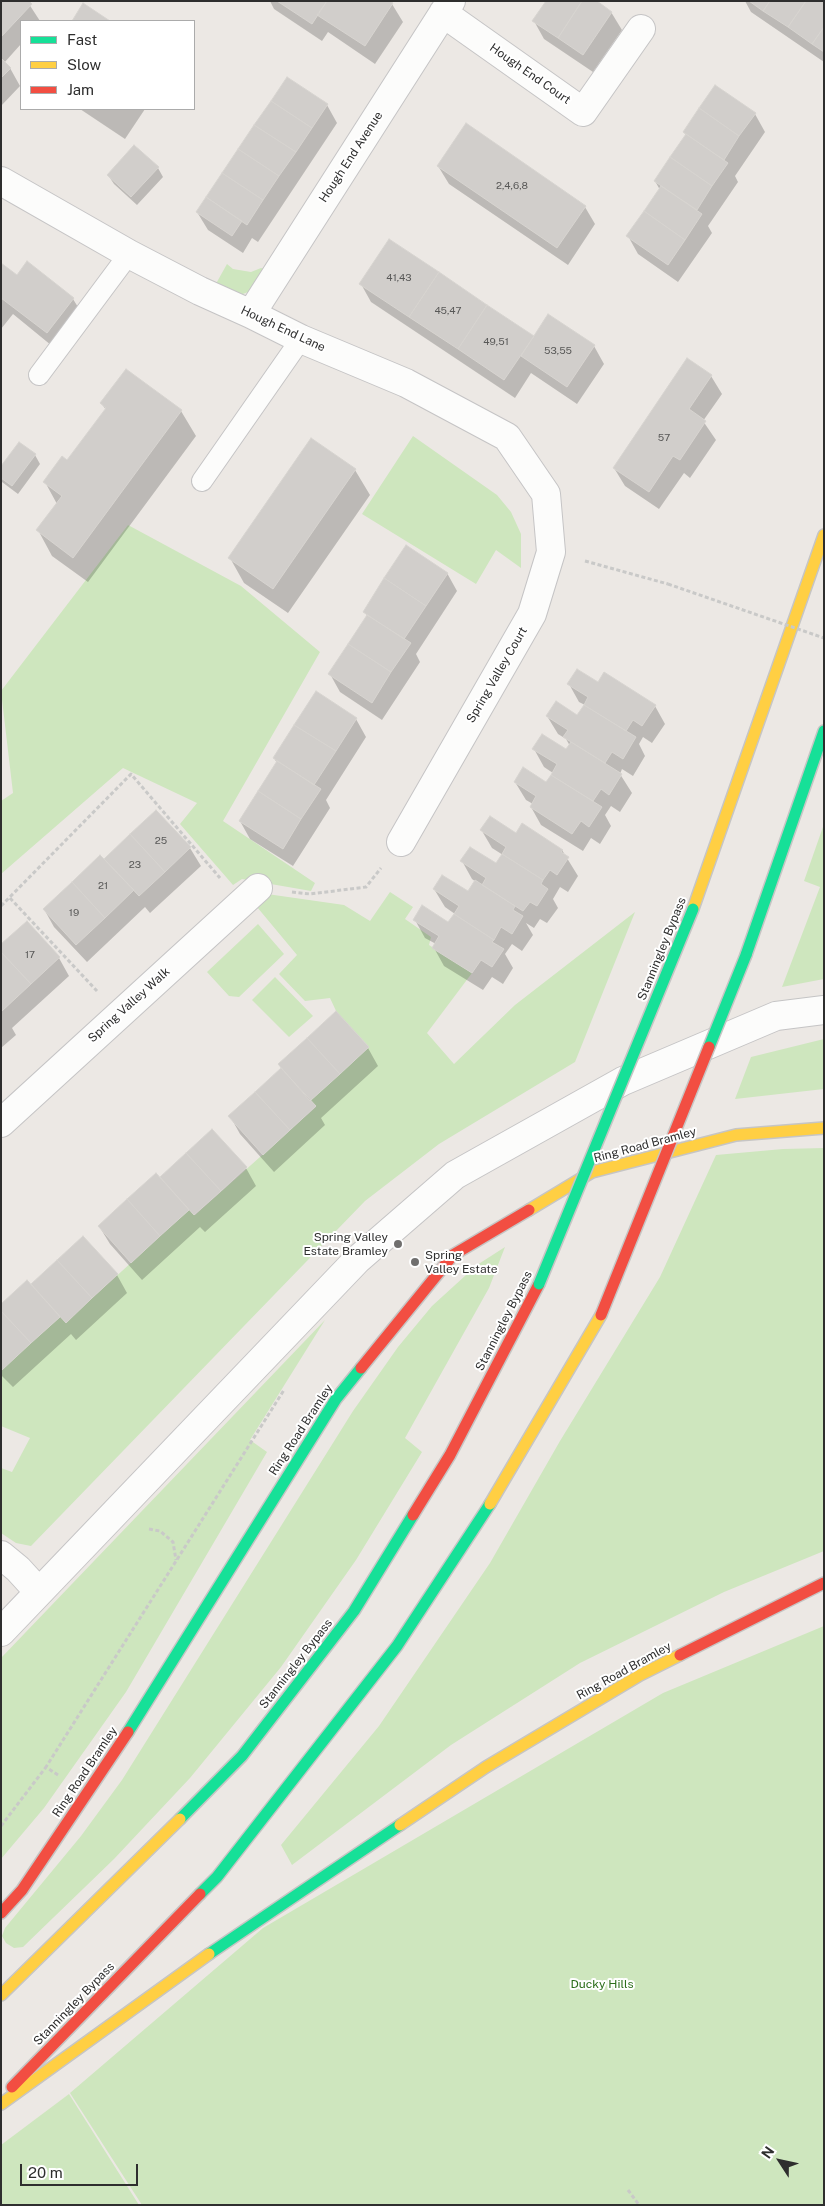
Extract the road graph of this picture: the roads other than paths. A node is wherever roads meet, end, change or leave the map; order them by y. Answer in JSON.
{"nodes":[{"id":1,"x":447,"y":7,"type":"edge"},
{"id":2,"x":641,"y":29,"type":"dead end"},
{"id":3,"x":1,"y":180,"type":"edge"},
{"id":4,"x":129,"y":254,"type":"junction"},
{"id":5,"x":251,"y":314,"type":"junction"},
{"id":6,"x":301,"y":340,"type":"junction"},
{"id":7,"x":39,"y":375,"type":"dead end"},
{"id":8,"x":202,"y":480,"type":"dead end"},
{"id":9,"x":546,"y":494,"type":"joint"},
{"id":10,"x":824,"y":535,"type":"edge"},
{"id":11,"x":824,"y":731,"type":"edge"},
{"id":12,"x":401,"y":842,"type":"road end"},
{"id":13,"x":258,"y":888,"type":"road end"},
{"id":14,"x":824,"y":1010,"type":"edge"},
{"id":15,"x":1,"y":1122,"type":"edge"},
{"id":16,"x":824,"y":1128,"type":"edge"},
{"id":17,"x":1,"y":1555,"type":"edge"},
{"id":18,"x":824,"y":1583,"type":"edge"},
{"id":19,"x":39,"y":1592,"type":"junction"},
{"id":20,"x":1,"y":1632,"type":"edge"},
{"id":21,"x":1,"y":1913,"type":"edge"},
{"id":22,"x":1,"y":1995,"type":"edge"},
{"id":23,"x":1,"y":2098,"type":"edge"},
{"id":24,"x":1,"y":2104,"type":"edge"}],
"edges":[{"from":1,"to":2,"type":"street","name":"Hough End Court"},
{"from":1,"to":5,"type":"street","name":"Hough End Avenue"},
{"from":3,"to":4,"type":"street","name":"Hough End Lane"},
{"from":4,"to":5,"type":"street","name":"Hough End Lane"},
{"from":4,"to":7,"type":"lane"},
{"from":5,"to":6,"type":"street","name":"Hough End Lane"},
{"from":6,"to":8,"type":"lane"},
{"from":6,"to":9,"type":"street","name":"Hough End Lane"},
{"from":9,"to":12,"type":"street","name":"Spring Valley Court"},
{"from":10,"to":22,"type":"main road","name":"Stanningley Bypass","bridge":true},
{"from":11,"to":23,"type":"main road","name":"Stanningley Bypass","bridge":true},
{"from":13,"to":15,"type":"street","name":"Spring Valley Walk"},
{"from":14,"to":19,"type":"street"},
{"from":16,"to":21,"type":"main road","name":"Ring Road Bramley"},
{"from":17,"to":19,"type":"street"},
{"from":18,"to":24,"type":"main road","name":"Ring Road Bramley"},
{"from":19,"to":20,"type":"street"}]}
